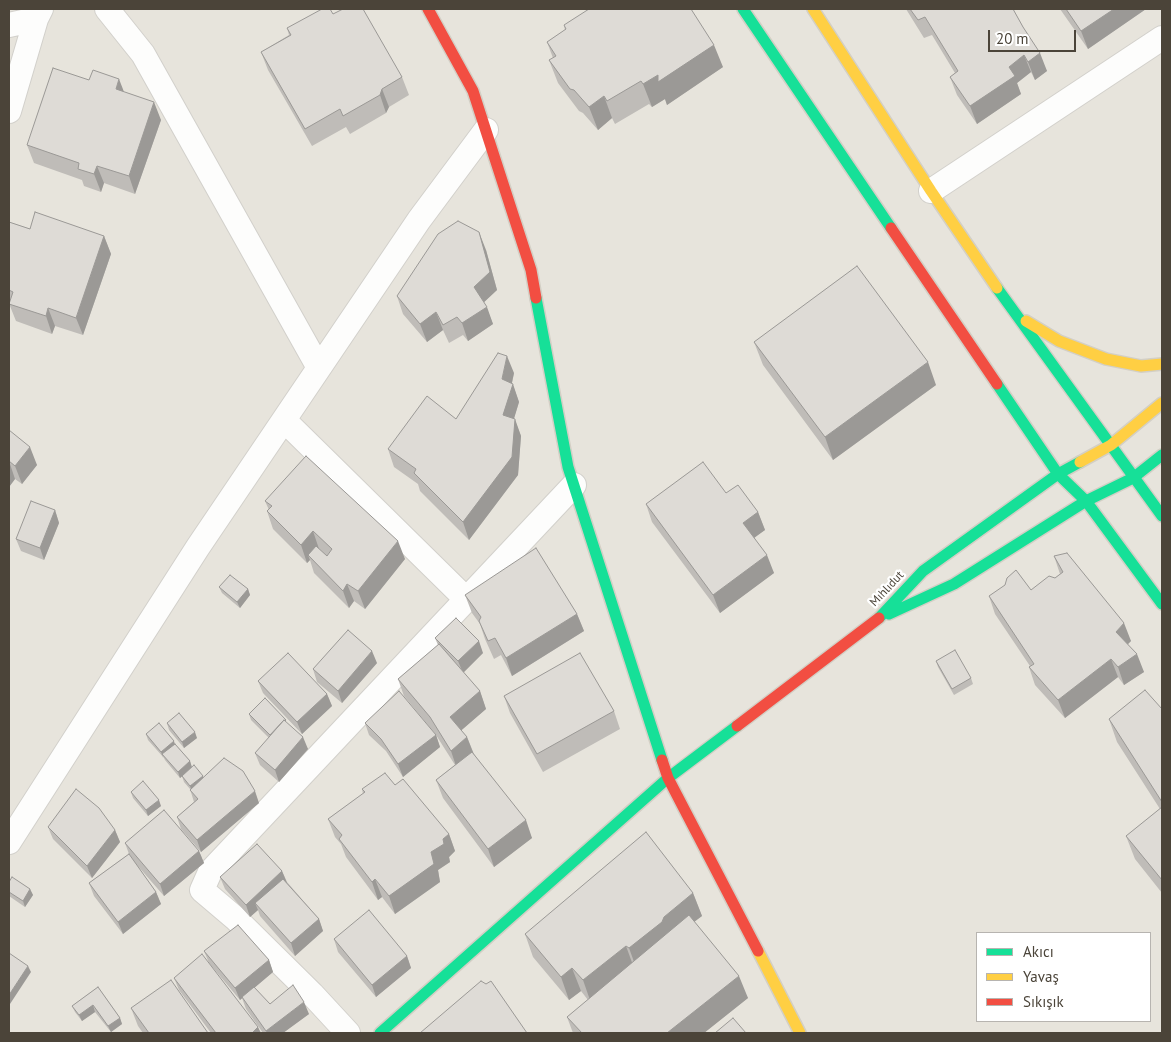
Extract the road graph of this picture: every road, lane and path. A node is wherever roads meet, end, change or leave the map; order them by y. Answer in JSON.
{"nodes":[{"id":1,"x":107,"y":9,"type":"edge"},
{"id":2,"x":428,"y":9,"type":"edge"},
{"id":3,"x":743,"y":9,"type":"edge"},
{"id":4,"x":813,"y":9,"type":"edge"},
{"id":5,"x":38,"y":14,"type":"edge"},
{"id":6,"x":9,"y":25,"type":"edge"},
{"id":7,"x":1162,"y":38,"type":"edge"},
{"id":8,"x":9,"y":111,"type":"edge"},
{"id":9,"x":486,"y":130,"type":"junction"},
{"id":10,"x":931,"y":191,"type":"junction"},
{"id":11,"x":1016,"y":315,"type":"junction"},
{"id":12,"x":1162,"y":364,"type":"edge"},
{"id":13,"x":319,"y":368,"type":"junction"},
{"id":14,"x":1162,"y":403,"type":"edge"},
{"id":15,"x":284,"y":420,"type":"junction"},
{"id":16,"x":1111,"y":444,"type":"junction"},
{"id":17,"x":1162,"y":455,"type":"edge"},
{"id":18,"x":1058,"y":474,"type":"junction"},
{"id":19,"x":1133,"y":478,"type":"junction"},
{"id":20,"x":574,"y":485,"type":"junction"},
{"id":21,"x":1086,"y":501,"type":"junction"},
{"id":22,"x":1162,"y":516,"type":"edge"},
{"id":23,"x":466,"y":599,"type":"junction"},
{"id":24,"x":1162,"y":604,"type":"edge"},
{"id":25,"x":877,"y":620,"type":"junction"},
{"id":26,"x":668,"y":778,"type":"junction"},
{"id":27,"x":9,"y":842,"type":"edge"},
{"id":28,"x":348,"y":1033,"type":"edge"},
{"id":29,"x":380,"y":1033,"type":"edge"},
{"id":30,"x":800,"y":1033,"type":"edge"}],
"edges":[{"from":1,"to":13,"type":"street"},
{"from":2,"to":9,"type":"main road"},
{"from":3,"to":18,"type":"main road"},
{"from":4,"to":10,"type":"main road"},
{"from":5,"to":6,"type":"street"},
{"from":5,"to":8,"type":"street"},
{"from":7,"to":10,"type":"street"},
{"from":9,"to":13,"type":"street"},
{"from":9,"to":20,"type":"main road"},
{"from":10,"to":11,"type":"main road"},
{"from":11,"to":12,"type":"main road"},
{"from":11,"to":16,"type":"main road"},
{"from":13,"to":15,"type":"street"},
{"from":14,"to":16,"type":"main road","name":"Mıhlıdut"},
{"from":15,"to":23,"type":"street"},
{"from":15,"to":27,"type":"street"},
{"from":16,"to":18,"type":"main road","name":"Mıhlıdut"},
{"from":16,"to":19,"type":"main road"},
{"from":17,"to":19,"type":"main road","name":"Mıhlıdut"},
{"from":18,"to":21,"type":"main road"},
{"from":18,"to":25,"type":"main road","name":"Mıhlıdut"},
{"from":19,"to":21,"type":"main road","name":"Mıhlıdut"},
{"from":19,"to":22,"type":"main road"},
{"from":20,"to":23,"type":"street"},
{"from":20,"to":26,"type":"main road"},
{"from":21,"to":24,"type":"main road"},
{"from":21,"to":25,"type":"main road","name":"Mıhlıdut"},
{"from":23,"to":28,"type":"street"},
{"from":25,"to":26,"type":"main road"},
{"from":26,"to":29,"type":"main road"},
{"from":26,"to":30,"type":"main road"}]}
